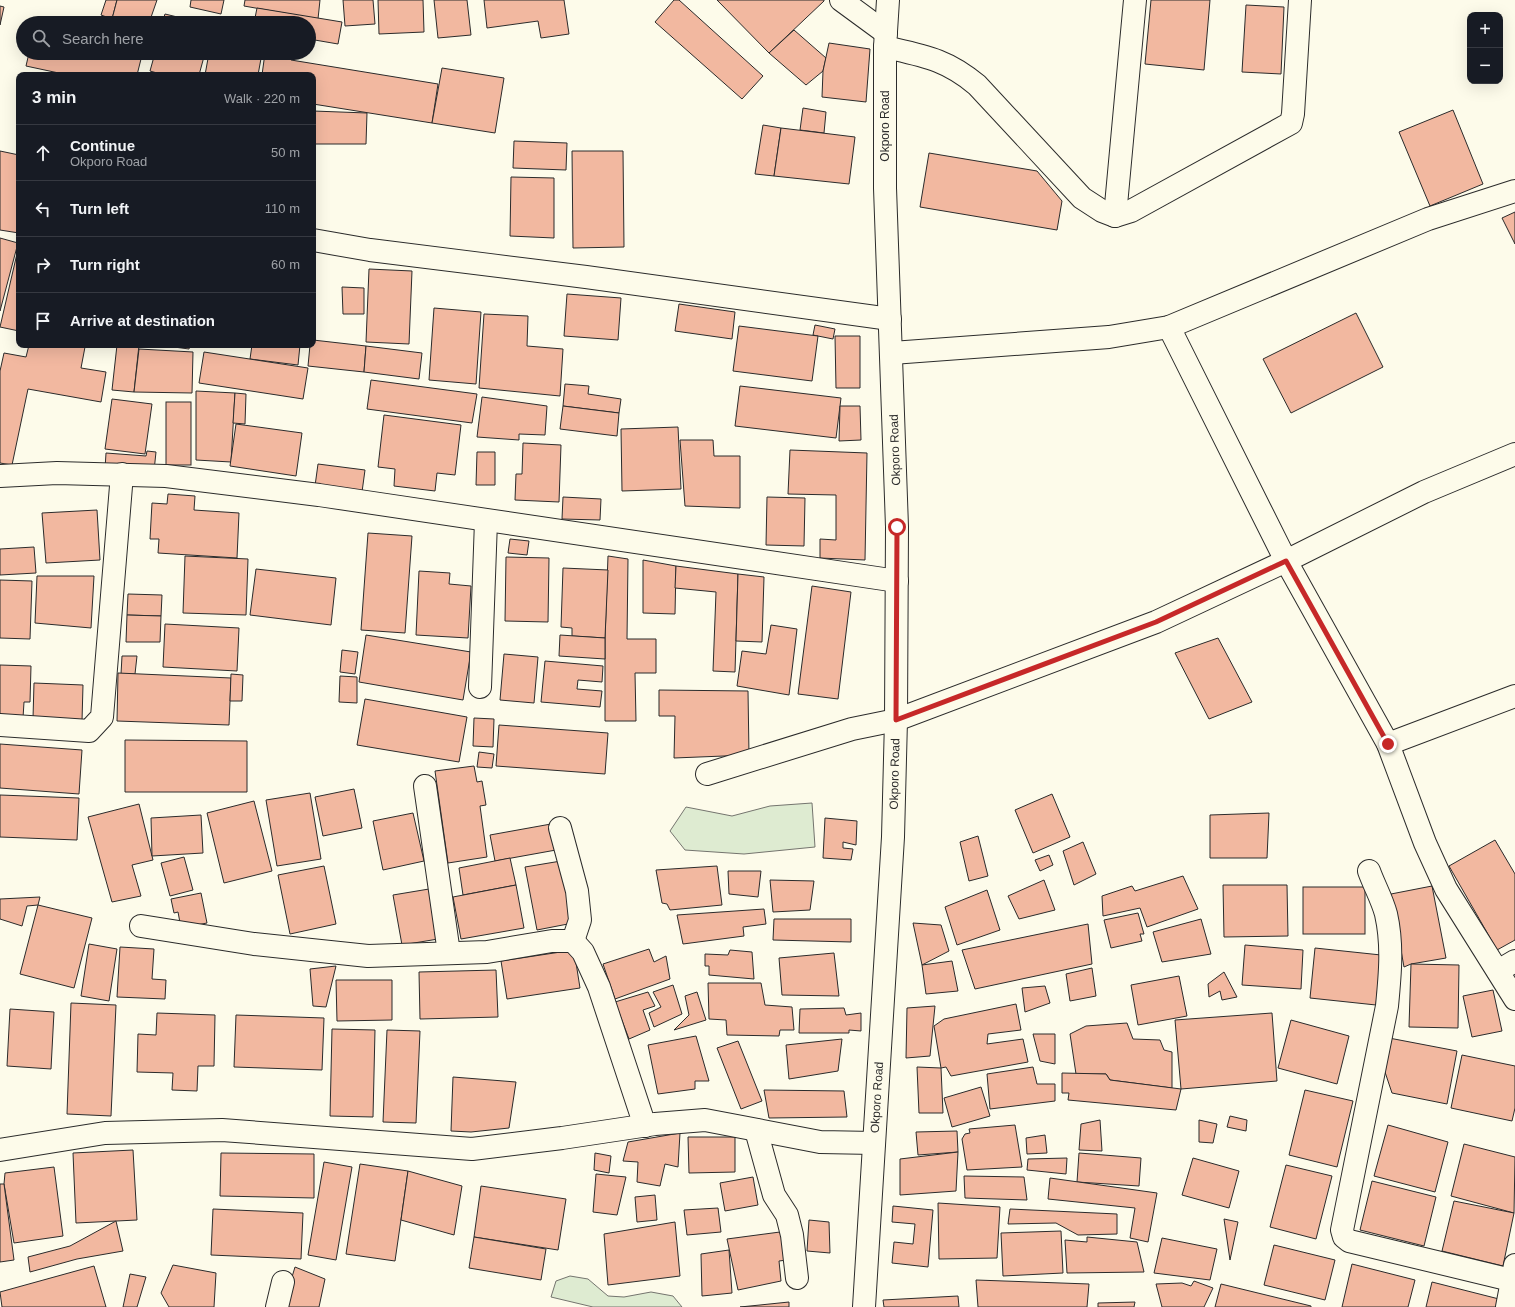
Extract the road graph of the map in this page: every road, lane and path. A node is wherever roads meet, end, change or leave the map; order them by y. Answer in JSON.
{"nodes":[{"id":1,"x":841,"y":0,"type":"edge"},
{"id":2,"x":888,"y":0,"type":"edge"},
{"id":3,"x":1135,"y":0,"type":"edge"},
{"id":4,"x":1300,"y":0,"type":"edge"},
{"id":5,"x":886,"y":40,"type":"junction"},
{"id":6,"x":1515,"y":191,"type":"edge"},
{"id":7,"x":1115,"y":216,"type":"junction"},
{"id":8,"x":316,"y":241,"type":"edge"},
{"id":9,"x":890,"y":319,"type":"junction"},
{"id":10,"x":1169,"y":327,"type":"junction"},
{"id":11,"x":892,"y":353,"type":"junction"},
{"id":12,"x":1515,"y":454,"type":"edge"},
{"id":13,"x":122,"y":474,"type":"junction"},
{"id":14,"x":0,"y":476,"type":"edge"},
{"id":15,"x":486,"y":521,"type":"junction"},
{"id":16,"x":1286,"y":561,"type":"junction"},
{"id":17,"x":897,"y":581,"type":"junction"},
{"id":18,"x":480,"y":687,"type":"dead end"},
{"id":19,"x":1515,"y":696,"type":"edge"},
{"id":20,"x":896,"y":720,"type":"junction"},
{"id":21,"x":0,"y":724,"type":"edge"},
{"id":22,"x":1388,"y":744,"type":"junction"},
{"id":23,"x":707,"y":774,"type":"dead end"},
{"id":24,"x":425,"y":786,"type":"dead end"},
{"id":25,"x":560,"y":828,"type":"dead end"},
{"id":26,"x":1369,"y":871,"type":"dead end"},
{"id":27,"x":141,"y":926,"type":"dead end"},
{"id":28,"x":573,"y":941,"type":"junction"},
{"id":29,"x":449,"y":954,"type":"junction"},
{"id":30,"x":1506,"y":966,"type":"edge"},
{"id":31,"x":1515,"y":999,"type":"edge"},
{"id":32,"x":645,"y":1126,"type":"junction"},
{"id":33,"x":756,"y":1130,"type":"junction"},
{"id":34,"x":874,"y":1143,"type":"junction"},
{"id":35,"x":0,"y":1150,"type":"edge"},
{"id":36,"x":1513,"y":1272,"type":"edge"},
{"id":37,"x":797,"y":1278,"type":"dead end"},
{"id":38,"x":283,"y":1282,"type":"dead end"},
{"id":39,"x":277,"y":1307,"type":"edge"},
{"id":40,"x":864,"y":1307,"type":"edge"},
{"id":41,"x":1507,"y":1307,"type":"edge"}],
"edges":[{"from":1,"to":5,"type":"street"},
{"from":2,"to":5,"type":"street","name":"Okporo Road"},
{"from":3,"to":7,"type":"street"},
{"from":4,"to":7,"type":"street"},
{"from":5,"to":7,"type":"street"},
{"from":5,"to":9,"type":"street","name":"Okporo Road"},
{"from":6,"to":10,"type":"street"},
{"from":8,"to":9,"type":"street"},
{"from":9,"to":11,"type":"street","name":"Okporo Road"},
{"from":10,"to":11,"type":"street"},
{"from":10,"to":16,"type":"street"},
{"from":11,"to":17,"type":"street","name":"Okporo Road"},
{"from":12,"to":16,"type":"street"},
{"from":13,"to":14,"type":"street"},
{"from":13,"to":15,"type":"street"},
{"from":13,"to":21,"type":"street"},
{"from":15,"to":17,"type":"street"},
{"from":15,"to":18,"type":"street"},
{"from":16,"to":20,"type":"street"},
{"from":16,"to":22,"type":"street"},
{"from":17,"to":20,"type":"street","name":"Okporo Road"},
{"from":19,"to":22,"type":"street"},
{"from":20,"to":23,"type":"street"},
{"from":20,"to":34,"type":"street","name":"Okporo Road"},
{"from":22,"to":30,"type":"street"},
{"from":24,"to":29,"type":"street"},
{"from":25,"to":28,"type":"street"},
{"from":26,"to":36,"type":"street"},
{"from":27,"to":29,"type":"street"},
{"from":28,"to":29,"type":"street"},
{"from":28,"to":32,"type":"street"},
{"from":30,"to":31,"type":"street"},
{"from":32,"to":33,"type":"street"},
{"from":32,"to":35,"type":"street"},
{"from":33,"to":34,"type":"street"},
{"from":33,"to":37,"type":"street"},
{"from":34,"to":40,"type":"street","name":"Okporo Road"},
{"from":36,"to":41,"type":"street"},
{"from":38,"to":39,"type":"street"}]}
